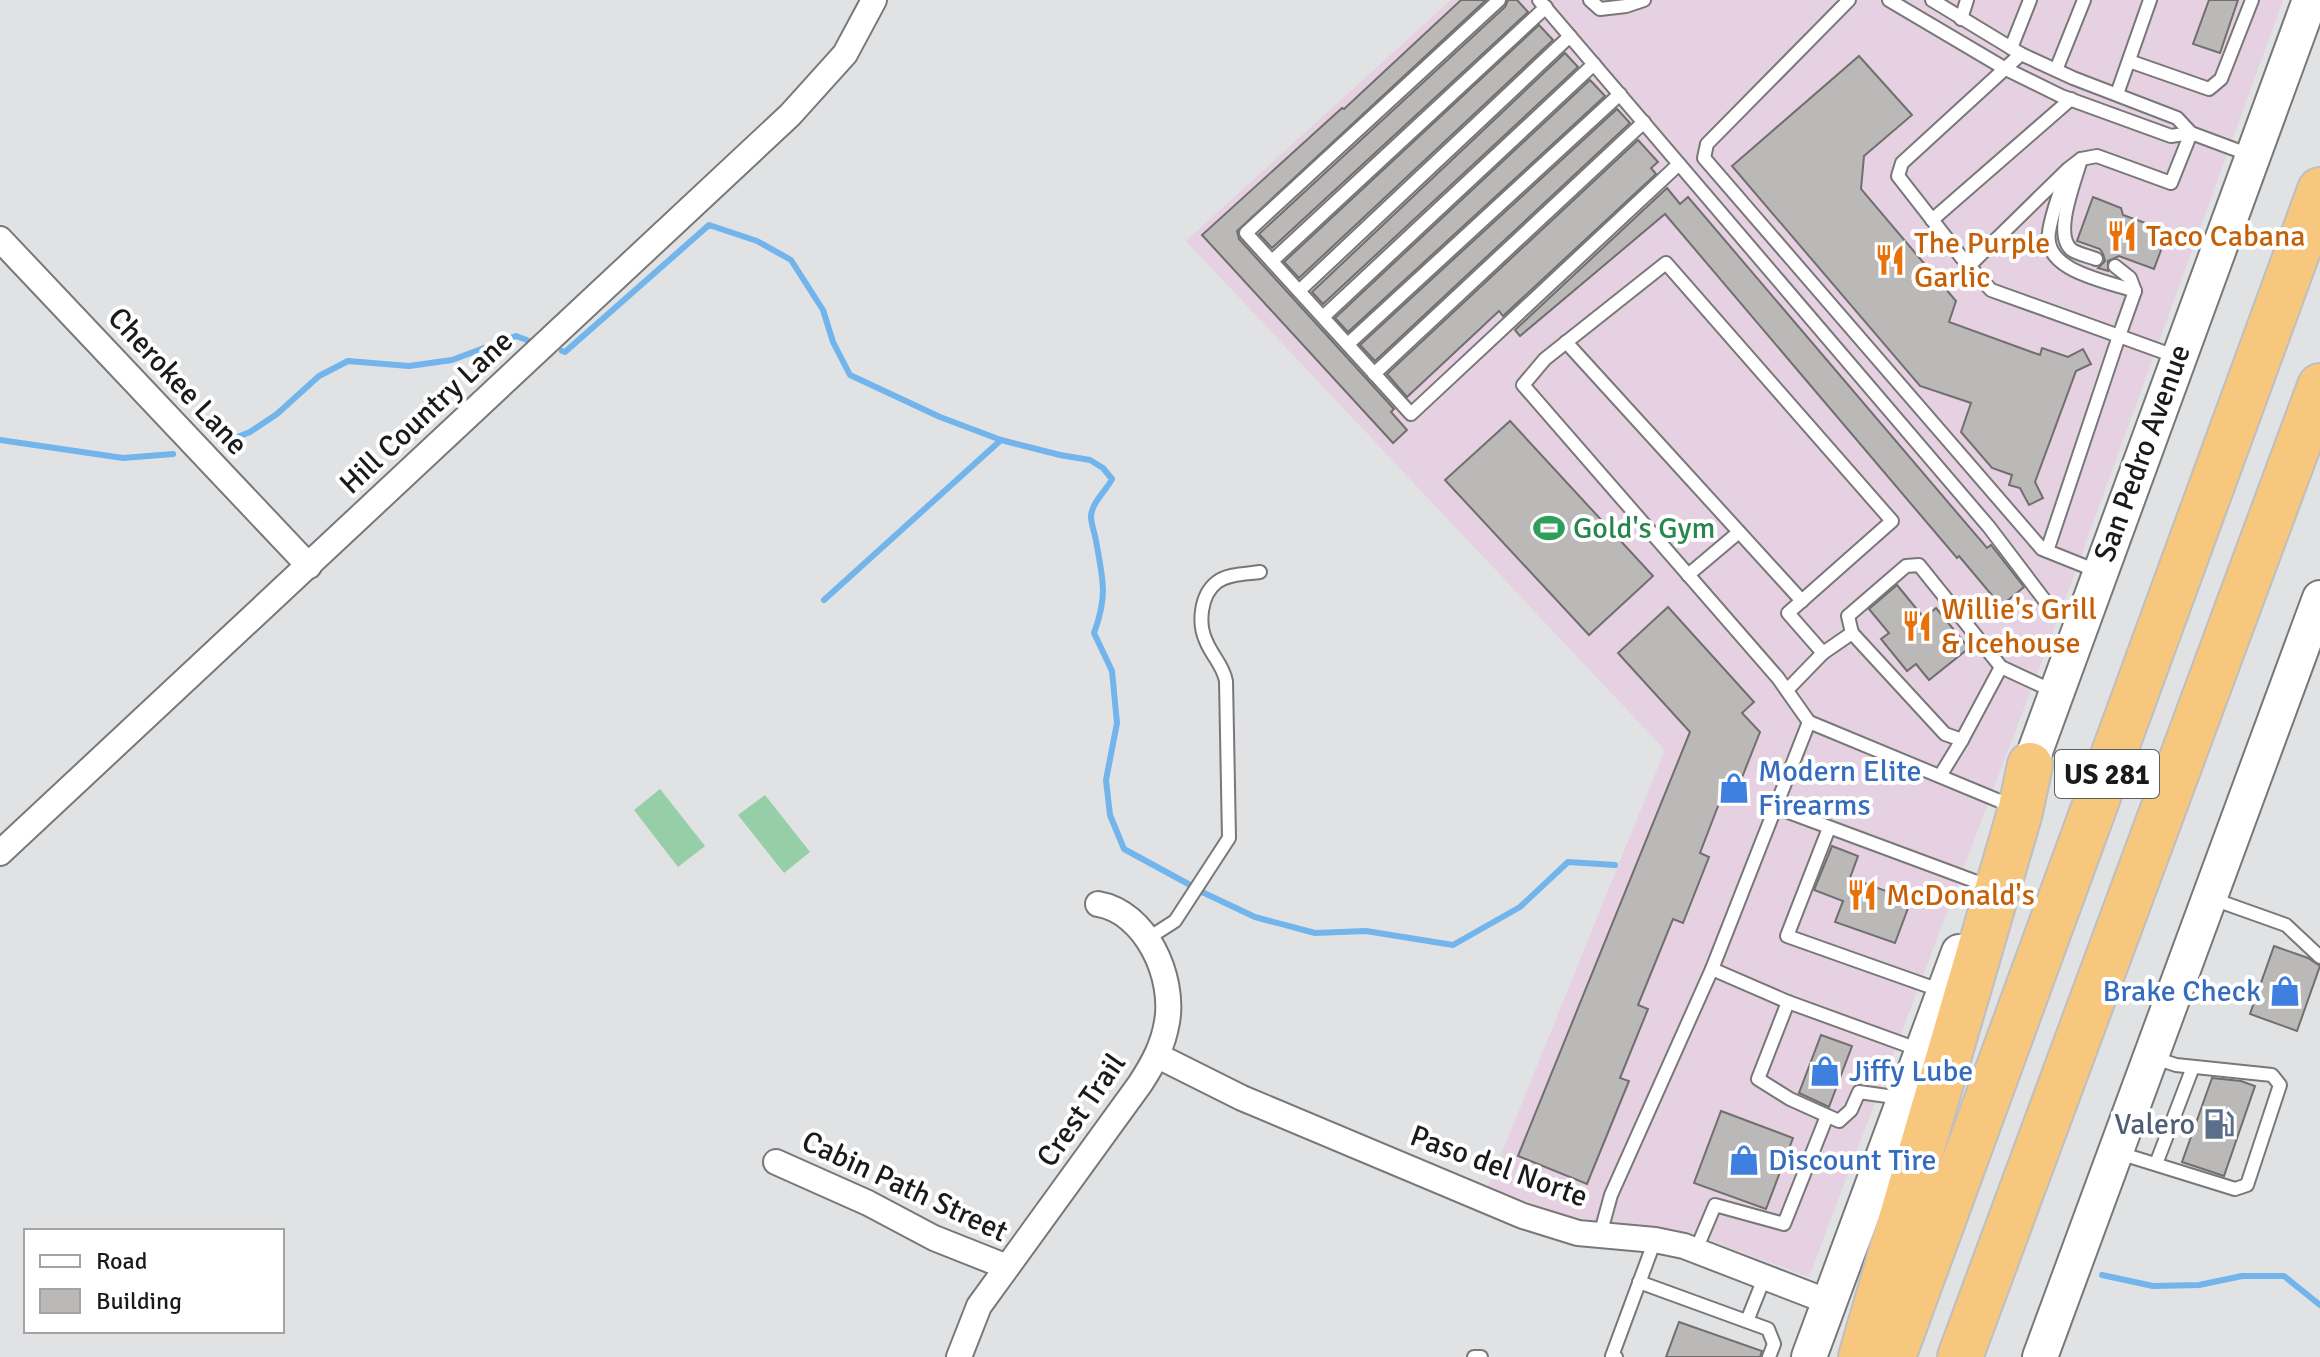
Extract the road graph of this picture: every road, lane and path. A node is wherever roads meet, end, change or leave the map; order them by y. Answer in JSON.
{"nodes":[{"id":1,"x":874,"y":0,"type":"edge"},
{"id":2,"x":1499,"y":0,"type":"edge"},
{"id":3,"x":1590,"y":0,"type":"edge"},
{"id":4,"x":1644,"y":0,"type":"edge"},
{"id":5,"x":1849,"y":0,"type":"edge"},
{"id":6,"x":1889,"y":0,"type":"edge"},
{"id":7,"x":1932,"y":0,"type":"edge"},
{"id":8,"x":1967,"y":0,"type":"edge"},
{"id":9,"x":2030,"y":0,"type":"edge"},
{"id":10,"x":2084,"y":0,"type":"edge"},
{"id":11,"x":2150,"y":0,"type":"edge"},
{"id":12,"x":2252,"y":0,"type":"edge"},
{"id":13,"x":2310,"y":0,"type":"edge"},
{"id":14,"x":1542,"y":4,"type":"edge"},
{"id":15,"x":1961,"y":19,"type":"junction"},
{"id":16,"x":1570,"y":36,"type":"junction"},
{"id":17,"x":2016,"y":51,"type":"junction"},
{"id":18,"x":2129,"y":61,"type":"junction"},
{"id":19,"x":1594,"y":64,"type":"junction"},
{"id":20,"x":2004,"y":68,"type":"junction"},
{"id":21,"x":2056,"y":70,"type":"junction"},
{"id":22,"x":1620,"y":94,"type":"junction"},
{"id":23,"x":2117,"y":94,"type":"junction"},
{"id":24,"x":2071,"y":99,"type":"junction"},
{"id":25,"x":1644,"y":122,"type":"junction"},
{"id":26,"x":2191,"y":133,"type":"junction"},
{"id":27,"x":2252,"y":156,"type":"junction"},
{"id":28,"x":2081,"y":159,"type":"junction"},
{"id":29,"x":1679,"y":164,"type":"junction"},
{"id":30,"x":2068,"y":169,"type":"junction"},
{"id":31,"x":2320,"y":190,"type":"edge"},
{"id":32,"x":1932,"y":220,"type":"junction"},
{"id":33,"x":0,"y":239,"type":"edge"},
{"id":34,"x":2096,"y":259,"type":"dead end"},
{"id":35,"x":1272,"y":261,"type":"junction"},
{"id":36,"x":1969,"y":266,"type":"junction"},
{"id":37,"x":2115,"y":266,"type":"dead end"},
{"id":38,"x":1299,"y":291,"type":"junction"},
{"id":39,"x":2135,"y":291,"type":"junction"},
{"id":40,"x":1323,"y":317,"type":"junction"},
{"id":41,"x":2119,"y":336,"type":"junction"},
{"id":42,"x":1566,"y":342,"type":"junction"},
{"id":43,"x":1348,"y":344,"type":"junction"},
{"id":44,"x":2177,"y":357,"type":"junction"},
{"id":45,"x":1374,"y":374,"type":"junction"},
{"id":46,"x":2320,"y":386,"type":"edge"},
{"id":47,"x":1739,"y":532,"type":"junction"},
{"id":48,"x":2047,"y":551,"type":"junction"},
{"id":49,"x":309,"y":566,"type":"junction"},
{"id":50,"x":1260,"y":572,"type":"dead end"},
{"id":51,"x":2098,"y":572,"type":"junction"},
{"id":52,"x":1688,"y":575,"type":"junction"},
{"id":53,"x":2320,"y":598,"type":"edge"},
{"id":54,"x":1802,"y":601,"type":"junction"},
{"id":55,"x":2081,"y":620,"type":"junction"},
{"id":56,"x":1852,"y":633,"type":"junction"},
{"id":57,"x":1823,"y":653,"type":"junction"},
{"id":58,"x":2001,"y":667,"type":"junction"},
{"id":59,"x":1787,"y":690,"type":"junction"},
{"id":60,"x":2055,"y":692,"type":"junction"},
{"id":61,"x":1809,"y":722,"type":"junction"},
{"id":62,"x":1962,"y":740,"type":"junction"},
{"id":63,"x":2030,"y":765,"type":"joint"},
{"id":64,"x":1940,"y":776,"type":"junction"},
{"id":65,"x":1775,"y":807,"type":"junction"},
{"id":66,"x":2017,"y":809,"type":"junction"},
{"id":67,"x":1829,"y":828,"type":"junction"},
{"id":68,"x":0,"y":853,"type":"edge"},
{"id":69,"x":1985,"y":885,"type":"junction"},
{"id":70,"x":2210,"y":898,"type":"junction"},
{"id":71,"x":1098,"y":904,"type":"dead end"},
{"id":72,"x":1147,"y":939,"type":"junction"},
{"id":73,"x":2320,"y":957,"type":"edge"},
{"id":74,"x":1712,"y":969,"type":"junction"},
{"id":75,"x":1945,"y":992,"type":"junction"},
{"id":76,"x":1788,"y":1002,"type":"junction"},
{"id":77,"x":1923,"y":1051,"type":"junction"},
{"id":78,"x":1158,"y":1056,"type":"junction"},
{"id":79,"x":2151,"y":1057,"type":"junction"},
{"id":80,"x":2193,"y":1067,"type":"junction"},
{"id":81,"x":1905,"y":1099,"type":"junction"},
{"id":82,"x":1827,"y":1116,"type":"junction"},
{"id":83,"x":2115,"y":1152,"type":"junction"},
{"id":84,"x":776,"y":1162,"type":"dead end"},
{"id":85,"x":2156,"y":1164,"type":"junction"},
{"id":86,"x":1600,"y":1235,"type":"junction"},
{"id":87,"x":1655,"y":1240,"type":"junction"},
{"id":88,"x":1696,"y":1250,"type":"junction"},
{"id":89,"x":1007,"y":1267,"type":"junction"},
{"id":90,"x":1765,"y":1276,"type":"junction"},
{"id":91,"x":1639,"y":1282,"type":"junction"},
{"id":92,"x":1829,"y":1302,"type":"junction"},
{"id":93,"x":1747,"y":1321,"type":"junction"},
{"id":94,"x":959,"y":1357,"type":"edge"},
{"id":95,"x":1474,"y":1357,"type":"edge"},
{"id":96,"x":1481,"y":1357,"type":"edge"},
{"id":97,"x":1616,"y":1357,"type":"edge"},
{"id":98,"x":1769,"y":1357,"type":"edge"},
{"id":99,"x":1809,"y":1357,"type":"edge"},
{"id":100,"x":1861,"y":1357,"type":"edge"},
{"id":101,"x":1893,"y":1357,"type":"edge"},
{"id":102,"x":1960,"y":1357,"type":"edge"},
{"id":103,"x":2040,"y":1357,"type":"edge"}],
"edges":[{"from":1,"to":49,"type":"street","name":"Hill Country Lane"},
{"from":2,"to":35,"type":"lane"},
{"from":3,"to":4,"type":"lane"},
{"from":5,"to":48,"type":"lane"},
{"from":6,"to":20,"type":"lane"},
{"from":7,"to":15,"type":"lane"},
{"from":8,"to":15,"type":"lane"},
{"from":9,"to":17,"type":"lane"},
{"from":10,"to":21,"type":"lane"},
{"from":11,"to":18,"type":"lane"},
{"from":12,"to":18,"type":"lane"},
{"from":13,"to":27,"type":"main road","name":"San Pedro Avenue"},
{"from":14,"to":16,"type":"lane"},
{"from":14,"to":35,"type":"lane"},
{"from":15,"to":17,"type":"lane"},
{"from":16,"to":19,"type":"lane"},
{"from":16,"to":38,"type":"lane"},
{"from":17,"to":20,"type":"lane"},
{"from":17,"to":21,"type":"lane"},
{"from":18,"to":23,"type":"lane"},
{"from":19,"to":22,"type":"lane"},
{"from":19,"to":40,"type":"lane"},
{"from":20,"to":24,"type":"lane"},
{"from":20,"to":32,"type":"lane"},
{"from":21,"to":23,"type":"lane"},
{"from":22,"to":25,"type":"lane"},
{"from":22,"to":43,"type":"lane"},
{"from":23,"to":26,"type":"lane"},
{"from":24,"to":26,"type":"lane"},
{"from":24,"to":32,"type":"lane"},
{"from":25,"to":29,"type":"lane"},
{"from":25,"to":45,"type":"lane"},
{"from":26,"to":27,"type":"lane"},
{"from":26,"to":28,"type":"lane"},
{"from":27,"to":44,"type":"main road","name":"San Pedro Avenue"},
{"from":28,"to":30,"type":"lane"},
{"from":28,"to":34,"type":"lane"},
{"from":29,"to":45,"type":"lane"},
{"from":29,"to":55,"type":"lane"},
{"from":30,"to":36,"type":"lane"},
{"from":30,"to":39,"type":"lane"},
{"from":31,"to":101,"type":"highway","number":"US 281"},
{"from":32,"to":36,"type":"lane"},
{"from":33,"to":49,"type":"street","name":"Cherokee Lane"},
{"from":35,"to":38,"type":"lane"},
{"from":36,"to":41,"type":"lane"},
{"from":37,"to":39,"type":"lane"},
{"from":38,"to":40,"type":"lane"},
{"from":39,"to":41,"type":"lane"},
{"from":40,"to":43,"type":"lane"},
{"from":41,"to":44,"type":"lane"},
{"from":41,"to":48,"type":"lane"},
{"from":42,"to":47,"type":"lane"},
{"from":42,"to":52,"type":"lane"},
{"from":42,"to":54,"type":"lane"},
{"from":43,"to":45,"type":"lane"},
{"from":44,"to":51,"type":"main road","name":"San Pedro Avenue"},
{"from":46,"to":102,"type":"highway","number":"US 281"},
{"from":47,"to":52,"type":"lane"},
{"from":47,"to":54,"type":"lane"},
{"from":48,"to":51,"type":"lane"},
{"from":49,"to":68,"type":"street","name":"Hill Country Lane"},
{"from":50,"to":72,"type":"lane"},
{"from":51,"to":55,"type":"main road","name":"San Pedro Avenue"},
{"from":52,"to":59,"type":"lane"},
{"from":53,"to":70,"type":"main road"},
{"from":54,"to":57,"type":"lane"},
{"from":55,"to":60,"type":"main road","name":"San Pedro Avenue"},
{"from":56,"to":57,"type":"lane"},
{"from":56,"to":58,"type":"lane"},
{"from":56,"to":62,"type":"lane"},
{"from":57,"to":59,"type":"lane"},
{"from":58,"to":60,"type":"lane"},
{"from":58,"to":62,"type":"lane"},
{"from":59,"to":61,"type":"lane"},
{"from":60,"to":63,"type":"main road","name":"San Pedro Avenue"},
{"from":61,"to":64,"type":"lane"},
{"from":61,"to":65,"type":"lane"},
{"from":62,"to":64,"type":"lane"},
{"from":63,"to":66,"type":"highway"},
{"from":64,"to":66,"type":"lane"},
{"from":65,"to":67,"type":"lane"},
{"from":65,"to":74,"type":"lane"},
{"from":66,"to":69,"type":"main road"},
{"from":66,"to":100,"type":"highway"},
{"from":67,"to":69,"type":"lane"},
{"from":67,"to":75,"type":"lane"},
{"from":69,"to":75,"type":"main road"},
{"from":70,"to":73,"type":"lane"},
{"from":70,"to":79,"type":"main road"},
{"from":71,"to":72,"type":"street","name":"Crest Trail"},
{"from":72,"to":78,"type":"street","name":"Crest Trail"},
{"from":74,"to":76,"type":"lane"},
{"from":74,"to":86,"type":"lane"},
{"from":75,"to":77,"type":"main road"},
{"from":76,"to":77,"type":"lane"},
{"from":76,"to":82,"type":"lane"},
{"from":77,"to":81,"type":"main road"},
{"from":78,"to":86,"type":"street","name":"Paso del Norte"},
{"from":78,"to":89,"type":"street","name":"Crest Trail"},
{"from":79,"to":80,"type":"lane"},
{"from":79,"to":83,"type":"main road"},
{"from":80,"to":85,"type":"lane"},
{"from":80,"to":85,"type":"lane"},
{"from":81,"to":82,"type":"lane"},
{"from":81,"to":92,"type":"main road"},
{"from":82,"to":88,"type":"lane"},
{"from":83,"to":85,"type":"lane"},
{"from":83,"to":103,"type":"main road"},
{"from":84,"to":89,"type":"street","name":"Cabin Path Street"},
{"from":86,"to":87,"type":"street","name":"Paso del Norte"},
{"from":87,"to":88,"type":"street","name":"Paso del Norte"},
{"from":87,"to":91,"type":"lane"},
{"from":88,"to":90,"type":"street","name":"Paso del Norte"},
{"from":89,"to":94,"type":"street","name":"Crest Trail"},
{"from":90,"to":92,"type":"street","name":"Paso del Norte"},
{"from":90,"to":93,"type":"lane"},
{"from":91,"to":93,"type":"lane"},
{"from":91,"to":97,"type":"lane"},
{"from":92,"to":99,"type":"main road"},
{"from":93,"to":98,"type":"lane"},
{"from":95,"to":96,"type":"lane"}]}
